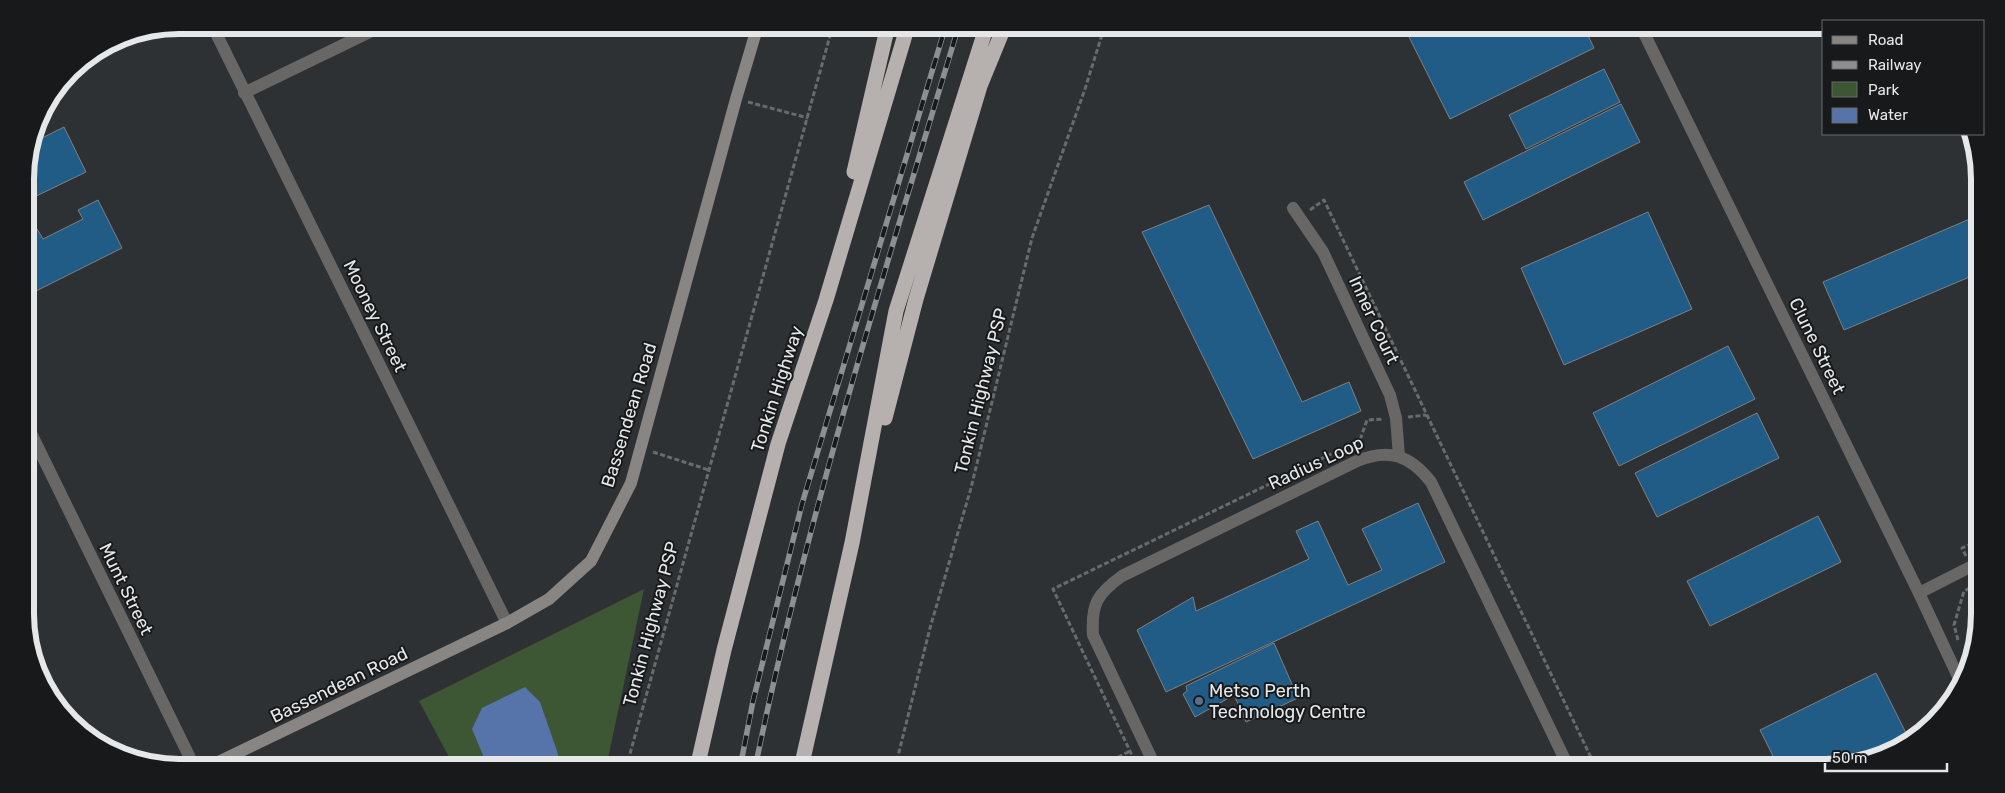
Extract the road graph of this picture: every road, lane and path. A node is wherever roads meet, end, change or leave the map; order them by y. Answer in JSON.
{"nodes":[{"id":1,"x":216,"y":34,"type":"edge"},
{"id":2,"x":365,"y":34,"type":"edge"},
{"id":3,"x":755,"y":34,"type":"edge"},
{"id":4,"x":831,"y":34,"type":"edge"},
{"id":5,"x":886,"y":34,"type":"edge"},
{"id":6,"x":905,"y":34,"type":"edge"},
{"id":7,"x":983,"y":34,"type":"edge"},
{"id":8,"x":1001,"y":34,"type":"edge"},
{"id":9,"x":1102,"y":34,"type":"edge"},
{"id":10,"x":1644,"y":34,"type":"edge"},
{"id":11,"x":244,"y":93,"type":"junction"},
{"id":12,"x":736,"y":99,"type":"junction"},
{"id":13,"x":808,"y":118,"type":"junction"},
{"id":14,"x":1296,"y":212,"type":"joint"},
{"id":15,"x":826,"y":300,"type":"junction"},
{"id":16,"x":1367,"y":420,"type":"dead end"},
{"id":17,"x":34,"y":439,"type":"edge"},
{"id":18,"x":640,"y":448,"type":"junction"},
{"id":19,"x":1399,"y":456,"type":"junction"},
{"id":20,"x":709,"y":470,"type":"junction"},
{"id":21,"x":852,"y":543,"type":"junction"},
{"id":22,"x":1971,"y":567,"type":"edge"},
{"id":23,"x":1971,"y":588,"type":"edge"},
{"id":24,"x":1919,"y":593,"type":"junction"},
{"id":25,"x":507,"y":623,"type":"junction"},
{"id":26,"x":1959,"y":645,"type":"dead end"},
{"id":27,"x":1957,"y":675,"type":"edge"},
{"id":28,"x":1130,"y":751,"type":"junction"},
{"id":29,"x":191,"y":759,"type":"edge"},
{"id":30,"x":225,"y":759,"type":"edge"},
{"id":31,"x":629,"y":759,"type":"edge"},
{"id":32,"x":699,"y":759,"type":"edge"},
{"id":33,"x":804,"y":759,"type":"edge"},
{"id":34,"x":897,"y":759,"type":"edge"},
{"id":35,"x":1115,"y":759,"type":"edge"},
{"id":36,"x":1134,"y":759,"type":"edge"},
{"id":37,"x":1152,"y":759,"type":"edge"},
{"id":38,"x":1565,"y":759,"type":"edge"},
{"id":39,"x":1592,"y":759,"type":"edge"}],
"edges":[{"from":1,"to":11,"type":"street","name":"Mooney Street"},
{"from":2,"to":11,"type":"street"},
{"from":3,"to":12,"type":"street","name":"Bassendean Road"},
{"from":4,"to":13,"type":"path","name":"Tonkin Highway PSP"},
{"from":5,"to":15,"type":"highway"},
{"from":6,"to":15,"type":"highway","name":"Tonkin Highway"},
{"from":7,"to":21,"type":"highway"},
{"from":8,"to":21,"type":"highway"},
{"from":9,"to":34,"type":"path","name":"Tonkin Highway PSP"},
{"from":10,"to":24,"type":"street","name":"Clune Street"},
{"from":11,"to":25,"type":"street","name":"Mooney Street"},
{"from":12,"to":13,"type":"path"},
{"from":12,"to":18,"type":"street","name":"Bassendean Road"},
{"from":13,"to":20,"type":"path","name":"Tonkin Highway PSP"},
{"from":14,"to":19,"type":"street","name":"Inner Court"},
{"from":14,"to":39,"type":"path"},
{"from":15,"to":32,"type":"highway","name":"Tonkin Highway"},
{"from":16,"to":28,"type":"path"},
{"from":17,"to":29,"type":"street","name":"Munt Street"},
{"from":18,"to":20,"type":"path"},
{"from":18,"to":25,"type":"street","name":"Bassendean Road"},
{"from":19,"to":37,"type":"street","name":"Radius Loop"},
{"from":19,"to":38,"type":"street"},
{"from":20,"to":31,"type":"path","name":"Tonkin Highway PSP"},
{"from":21,"to":33,"type":"highway"},
{"from":22,"to":24,"type":"street"},
{"from":23,"to":26,"type":"path"},
{"from":24,"to":27,"type":"street","name":"Clune Street"},
{"from":25,"to":30,"type":"street","name":"Bassendean Road"},
{"from":28,"to":35,"type":"path"},
{"from":28,"to":36,"type":"path"}]}
